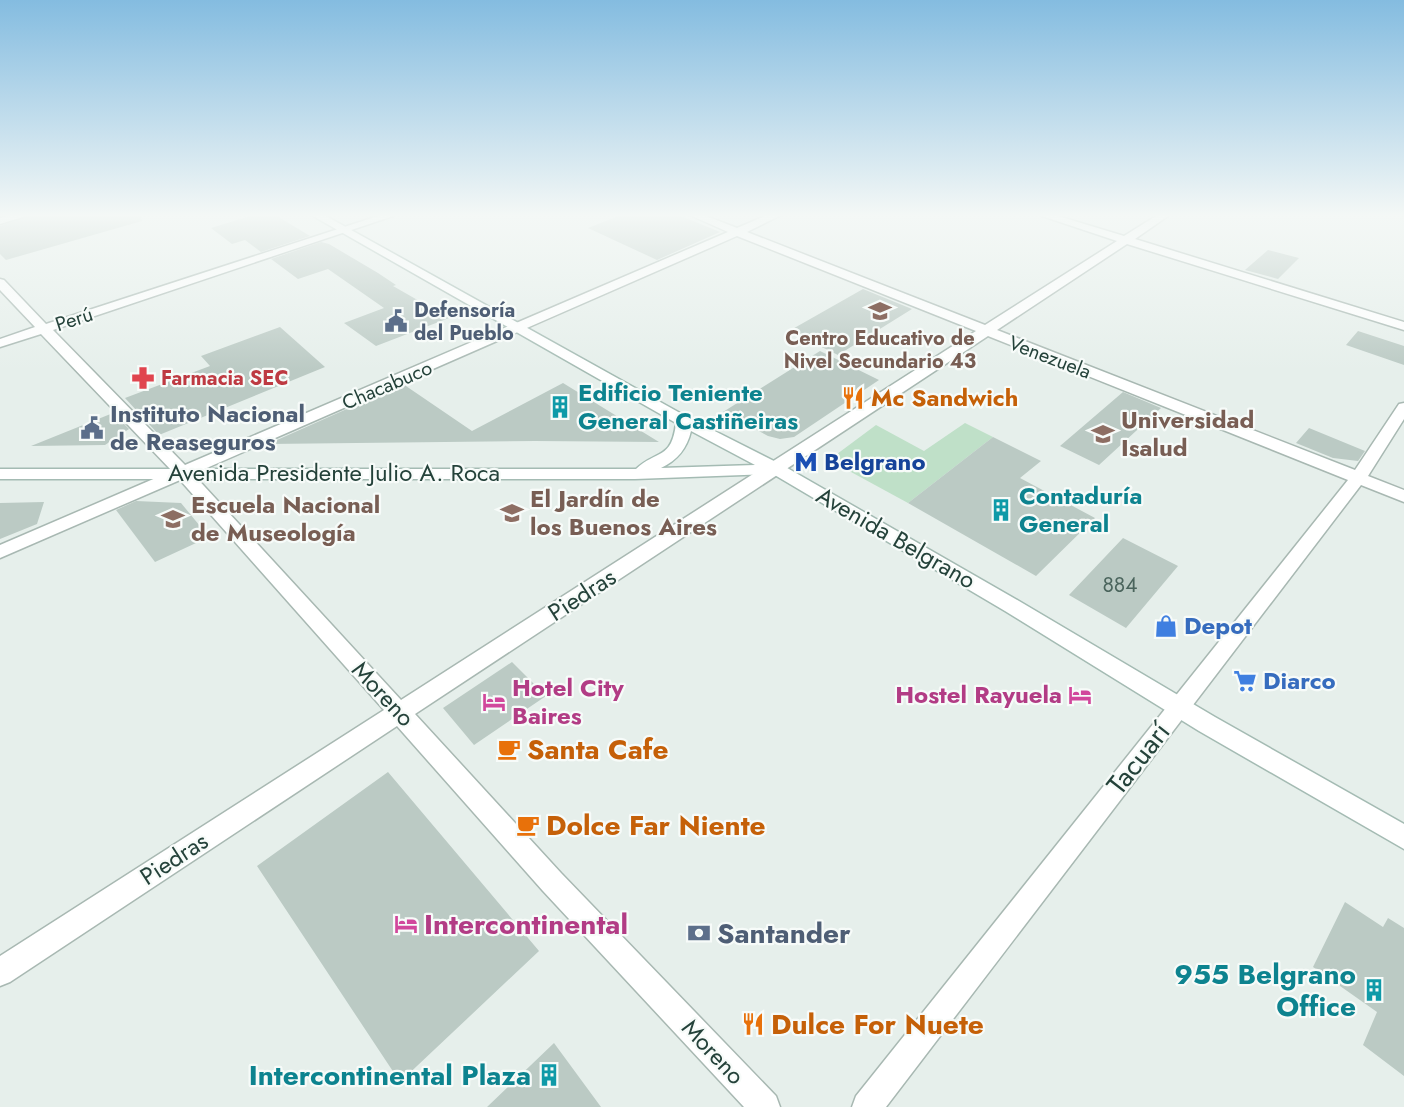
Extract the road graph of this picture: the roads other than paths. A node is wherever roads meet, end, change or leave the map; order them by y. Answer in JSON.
{"nodes":[{"id":1,"x":230,"y":268,"type":"edge"},
{"id":2,"x":412,"y":268,"type":"edge"},
{"id":3,"x":655,"y":268,"type":"edge"},
{"id":4,"x":826,"y":268,"type":"edge"},
{"id":5,"x":1087,"y":268,"type":"edge"},
{"id":6,"x":1215,"y":268,"type":"edge"},
{"id":7,"x":0,"y":283,"type":"edge"},
{"id":8,"x":1404,"y":326,"type":"edge"},
{"id":9,"x":518,"y":327,"type":"junction"},
{"id":10,"x":44,"y":329,"type":"junction"},
{"id":11,"x":987,"y":332,"type":"junction"},
{"id":12,"x":0,"y":343,"type":"edge"},
{"id":13,"x":1404,"y":407,"type":"edge"},
{"id":14,"x":684,"y":421,"type":"junction"},
{"id":15,"x":776,"y":469,"type":"junction"},
{"id":16,"x":183,"y":473,"type":"junction"},
{"id":17,"x":0,"y":474,"type":"edge"},
{"id":18,"x":635,"y":474,"type":"junction"},
{"id":19,"x":1358,"y":478,"type":"junction"},
{"id":20,"x":1404,"y":496,"type":"edge"},
{"id":21,"x":0,"y":552,"type":"edge"},
{"id":22,"x":1178,"y":706,"type":"junction"},
{"id":23,"x":400,"y":713,"type":"junction"},
{"id":24,"x":1404,"y":837,"type":"edge"},
{"id":25,"x":0,"y":972,"type":"edge"},
{"id":26,"x":765,"y":1107,"type":"edge"},
{"id":27,"x":867,"y":1107,"type":"edge"}],
"edges":[{"from":1,"to":10,"type":"street","name":"Perú"},
{"from":2,"to":9,"type":"street","name":"Avenida Belgrano"},
{"from":3,"to":9,"type":"street","name":"Chacabuco"},
{"from":4,"to":11,"type":"street","name":"Venezuela"},
{"from":5,"to":11,"type":"street","name":"Piedras"},
{"from":6,"to":8,"type":"street"},
{"from":7,"to":10,"type":"street","name":"Moreno"},
{"from":9,"to":14,"type":"street","name":"Avenida Belgrano"},
{"from":9,"to":16,"type":"street","name":"Chacabuco"},
{"from":10,"to":12,"type":"street","name":"Perú"},
{"from":10,"to":16,"type":"street","name":"Moreno"},
{"from":11,"to":15,"type":"street","name":"Piedras"},
{"from":11,"to":19,"type":"street","name":"Venezuela"},
{"from":13,"to":19,"type":"street","name":"Tacuarí"},
{"from":14,"to":15,"type":"street","name":"Avenida Belgrano"},
{"from":14,"to":18,"type":"street"},
{"from":15,"to":18,"type":"street","name":"Avenida Presidente Julio A. Roca"},
{"from":15,"to":22,"type":"street","name":"Avenida Belgrano"},
{"from":15,"to":23,"type":"street","name":"Piedras"},
{"from":16,"to":17,"type":"street","name":"Avenida Presidente Julio A. Roca"},
{"from":16,"to":18,"type":"street","name":"Avenida Presidente Julio A. Roca"},
{"from":16,"to":21,"type":"street","name":"Chacabuco"},
{"from":16,"to":23,"type":"street","name":"Moreno"},
{"from":19,"to":20,"type":"street","name":"Venezuela"},
{"from":19,"to":22,"type":"street","name":"Tacuarí"},
{"from":22,"to":24,"type":"street","name":"Avenida Belgrano"},
{"from":22,"to":27,"type":"street","name":"Tacuarí"},
{"from":23,"to":25,"type":"street","name":"Piedras"},
{"from":23,"to":26,"type":"street","name":"Moreno"}]}
